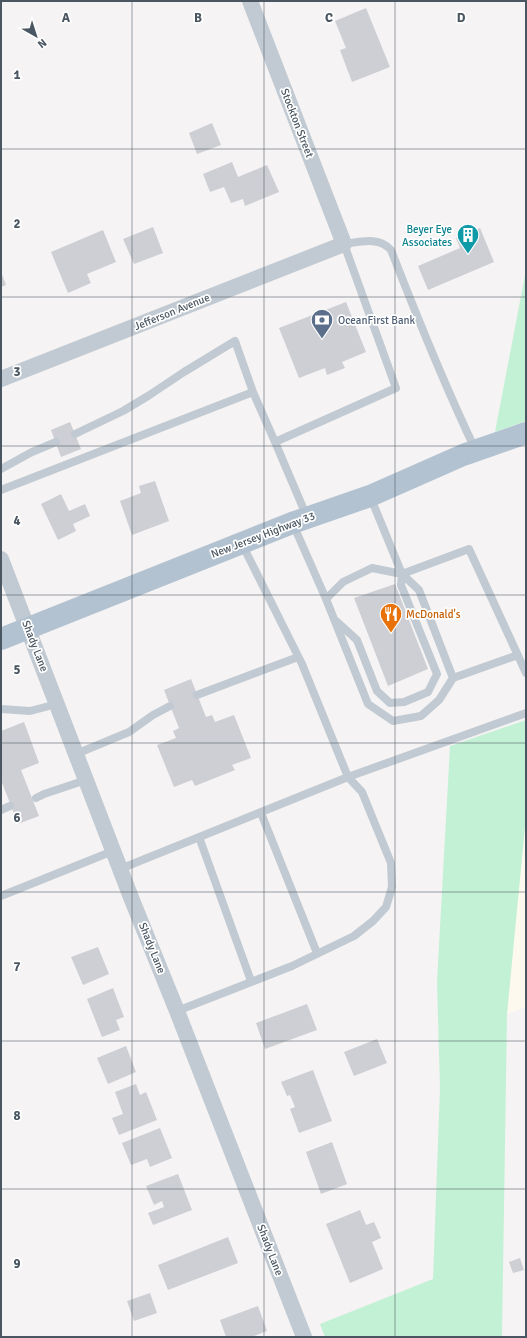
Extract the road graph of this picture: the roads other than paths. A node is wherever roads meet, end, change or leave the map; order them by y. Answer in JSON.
{"nodes":[{"id":1,"x":250,"y":1,"type":"edge"},
{"id":2,"x":344,"y":244,"type":"junction"},
{"id":3,"x":1,"y":379,"type":"edge"},
{"id":4,"x":253,"y":392,"type":"junction"},
{"id":5,"x":526,"y":432,"type":"edge"},
{"id":6,"x":75,"y":434,"type":"dead end"},
{"id":7,"x":56,"y":442,"type":"dead end"},
{"id":8,"x":275,"y":442,"type":"junction"},
{"id":9,"x":476,"y":451,"type":"junction"},
{"id":10,"x":1,"y":469,"type":"edge"},
{"id":11,"x":1,"y":490,"type":"edge"},
{"id":12,"x":370,"y":496,"type":"junction"},
{"id":13,"x":300,"y":520,"type":"junction"},
{"id":14,"x":242,"y":543,"type":"junction"},
{"id":15,"x":1,"y":559,"type":"edge"},
{"id":16,"x":402,"y":574,"type":"junction"},
{"id":17,"x":326,"y":599,"type":"junction"},
{"id":18,"x":335,"y":620,"type":"junction"},
{"id":19,"x":28,"y":628,"type":"junction"},
{"id":20,"x":1,"y":639,"type":"edge"},
{"id":21,"x":518,"y":655,"type":"junction"},
{"id":22,"x":298,"y":657,"type":"junction"},
{"id":23,"x":526,"y":673,"type":"edge"},
{"id":24,"x":453,"y":678,"type":"junction"},
{"id":25,"x":197,"y":695,"type":"dead end"},
{"id":26,"x":56,"y":704,"type":"junction"},
{"id":27,"x":170,"y":706,"type":"dead end"},
{"id":28,"x":1,"y":709,"type":"edge"},
{"id":29,"x":526,"y":714,"type":"edge"},
{"id":30,"x":76,"y":754,"type":"junction"},
{"id":31,"x":348,"y":777,"type":"junction"},
{"id":32,"x":86,"y":780,"type":"junction"},
{"id":33,"x":36,"y":798,"type":"dead end"},
{"id":34,"x":10,"y":806,"type":"dead end"},
{"id":35,"x":1,"y":810,"type":"edge"},
{"id":36,"x":261,"y":812,"type":"junction"},
{"id":37,"x":199,"y":837,"type":"junction"},
{"id":38,"x":113,"y":851,"type":"junction"},
{"id":39,"x":120,"y":869,"type":"junction"},
{"id":40,"x":1,"y":896,"type":"edge"},
{"id":41,"x":317,"y":953,"type":"junction"},
{"id":42,"x":250,"y":981,"type":"junction"},
{"id":43,"x":177,"y":1011,"type":"junction"},
{"id":44,"x":304,"y":1337,"type":"edge"}],
"edges":[{"from":1,"to":2,"type":"street","name":"Stockton Street"},
{"from":2,"to":3,"type":"street","name":"Jefferson Avenue"},
{"from":2,"to":8,"type":"lane"},
{"from":2,"to":9,"type":"lane"},
{"from":4,"to":6,"type":"lane"},
{"from":4,"to":8,"type":"lane"},
{"from":4,"to":11,"type":"lane"},
{"from":5,"to":9,"type":"main road","name":"New Jersey Highway 33"},
{"from":7,"to":10,"type":"lane"},
{"from":8,"to":13,"type":"lane"},
{"from":9,"to":12,"type":"main road","name":"New Jersey Highway 33"},
{"from":12,"to":13,"type":"main road","name":"New Jersey Highway 33"},
{"from":12,"to":16,"type":"lane"},
{"from":13,"to":14,"type":"main road","name":"New Jersey Highway 33"},
{"from":13,"to":17,"type":"lane"},
{"from":14,"to":19,"type":"main road","name":"New Jersey Highway 33"},
{"from":14,"to":22,"type":"lane"},
{"from":15,"to":19,"type":"street","name":"Shady Lane"},
{"from":16,"to":17,"type":"lane"},
{"from":16,"to":18,"type":"lane"},
{"from":16,"to":21,"type":"lane"},
{"from":16,"to":24,"type":"lane"},
{"from":17,"to":18,"type":"lane"},
{"from":18,"to":24,"type":"lane"},
{"from":19,"to":20,"type":"main road","name":"New Jersey Highway 33"},
{"from":19,"to":26,"type":"street","name":"Shady Lane"},
{"from":21,"to":23,"type":"lane"},
{"from":21,"to":24,"type":"lane"},
{"from":22,"to":25,"type":"lane"},
{"from":22,"to":31,"type":"lane"},
{"from":26,"to":28,"type":"lane"},
{"from":26,"to":30,"type":"street","name":"Shady Lane"},
{"from":27,"to":30,"type":"lane"},
{"from":29,"to":31,"type":"lane"},
{"from":30,"to":32,"type":"street","name":"Shady Lane"},
{"from":31,"to":36,"type":"lane"},
{"from":31,"to":41,"type":"lane"},
{"from":32,"to":33,"type":"lane"},
{"from":32,"to":38,"type":"street","name":"Shady Lane"},
{"from":34,"to":35,"type":"lane"},
{"from":36,"to":37,"type":"lane"},
{"from":36,"to":41,"type":"lane"},
{"from":37,"to":39,"type":"lane"},
{"from":37,"to":42,"type":"lane"},
{"from":38,"to":39,"type":"street","name":"Shady Lane"},
{"from":38,"to":40,"type":"lane"},
{"from":39,"to":43,"type":"street","name":"Shady Lane"},
{"from":41,"to":42,"type":"lane"},
{"from":42,"to":43,"type":"lane"},
{"from":43,"to":44,"type":"street","name":"Shady Lane"}]}
